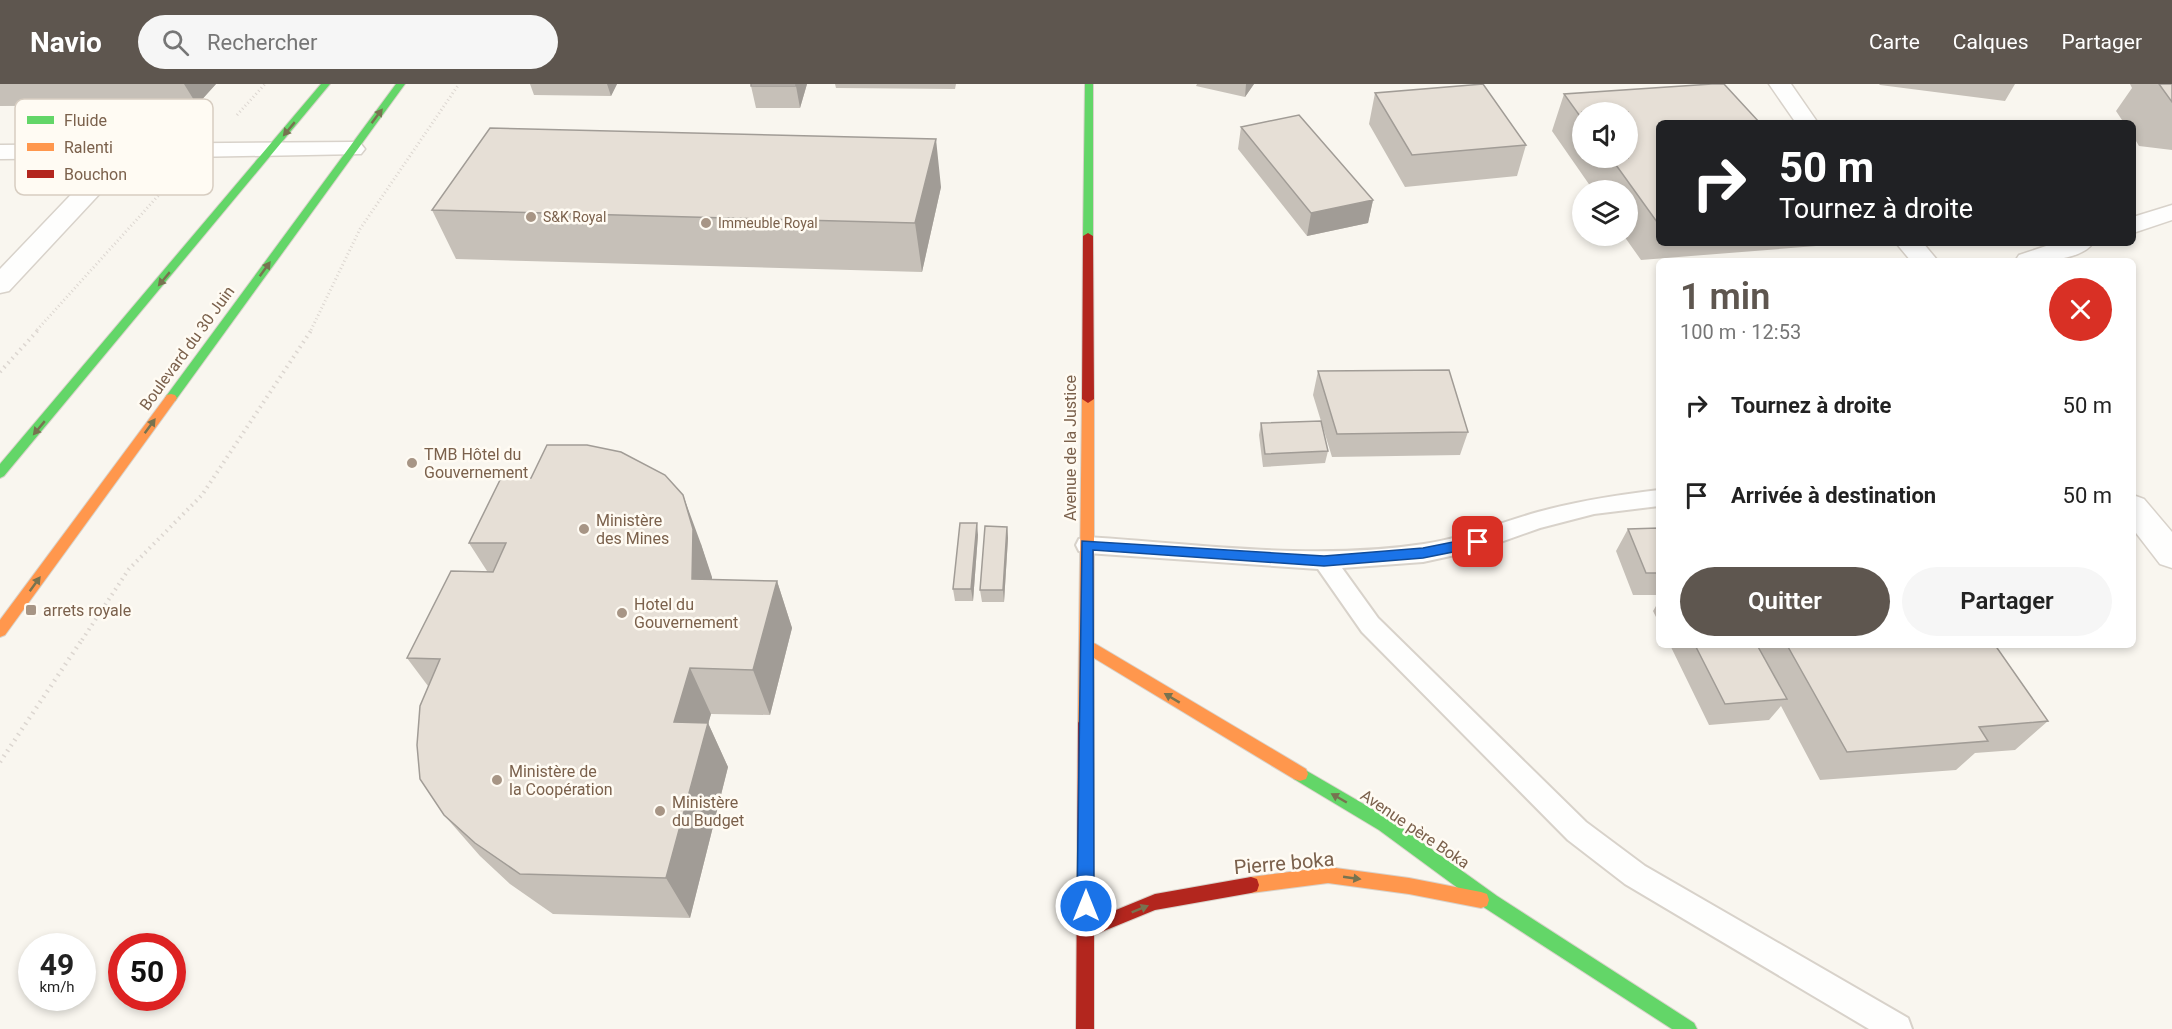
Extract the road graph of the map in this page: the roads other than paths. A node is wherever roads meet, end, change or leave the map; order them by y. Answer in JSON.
{"nodes":[{"id":1,"x":327,"y":84,"type":"edge"},
{"id":2,"x":401,"y":84,"type":"edge"},
{"id":3,"x":1089,"y":84,"type":"edge"},
{"id":4,"x":1780,"y":84,"type":"edge"},
{"id":5,"x":1805,"y":120,"type":"edge"},
{"id":6,"x":213,"y":149,"type":"edge"},
{"id":7,"x":273,"y":149,"type":"junction"},
{"id":8,"x":353,"y":149,"type":"junction"},
{"id":9,"x":0,"y":152,"type":"edge"},
{"id":10,"x":15,"y":152,"type":"edge"},
{"id":11,"x":85,"y":195,"type":"edge"},
{"id":12,"x":2136,"y":214,"type":"edge"},
{"id":13,"x":2165,"y":214,"type":"edge"},
{"id":14,"x":2136,"y":224,"type":"edge"},
{"id":15,"x":1912,"y":246,"type":"edge"},
{"id":16,"x":2071,"y":246,"type":"edge"},
{"id":17,"x":1922,"y":258,"type":"edge"},
{"id":18,"x":2037,"y":258,"type":"edge"},
{"id":19,"x":0,"y":285,"type":"edge"},
{"id":20,"x":0,"y":473,"type":"edge"},
{"id":21,"x":1656,"y":498,"type":"edge"},
{"id":22,"x":2136,"y":511,"type":"edge"},
{"id":23,"x":1087,"y":545,"type":"junction"},
{"id":24,"x":2172,"y":555,"type":"edge"},
{"id":25,"x":1324,"y":561,"type":"junction"},
{"id":26,"x":0,"y":631,"type":"edge"},
{"id":27,"x":1086,"y":646,"type":"junction"},
{"id":28,"x":1491,"y":902,"type":"junction"},
{"id":29,"x":1086,"y":930,"type":"junction"},
{"id":30,"x":1085,"y":1029,"type":"edge"},
{"id":31,"x":1688,"y":1029,"type":"edge"},
{"id":32,"x":1897,"y":1029,"type":"edge"}],
"edges":[{"from":1,"to":7,"type":"main road","one_way":true},
{"from":8,"to":2,"type":"main road","name":"Boulevard du 30 Juin","one_way":true},
{"from":3,"to":23,"type":"main road","name":"Avenue de la Justice"},
{"from":4,"to":5,"type":"street"},
{"from":6,"to":7,"type":"street"},
{"from":7,"to":8,"type":"street"},
{"from":7,"to":20,"type":"main road","one_way":true},
{"from":26,"to":8,"type":"main road","name":"Boulevard du 30 Juin","one_way":true},
{"from":9,"to":10,"type":"street"},
{"from":11,"to":19,"type":"street"},
{"from":12,"to":13,"type":"street"},
{"from":13,"to":14,"type":"street"},
{"from":15,"to":17,"type":"street"},
{"from":16,"to":18,"type":"street"},
{"from":21,"to":25,"type":"lane"},
{"from":22,"to":24,"type":"street"},
{"from":23,"to":25,"type":"lane"},
{"from":23,"to":27,"type":"main road","name":"Avenue de la Justice"},
{"from":25,"to":32,"type":"lane"},
{"from":28,"to":27,"type":"main road","name":"Avenue père Boka","one_way":true},
{"from":27,"to":29,"type":"main road","name":"Avenue de la Justice"},
{"from":29,"to":28,"type":"main road","name":"Pierre boka","one_way":true},
{"from":28,"to":31,"type":"main road","name":"Avenue père Boka"},
{"from":29,"to":30,"type":"main road","name":"Avenue de la Justice"}]}
